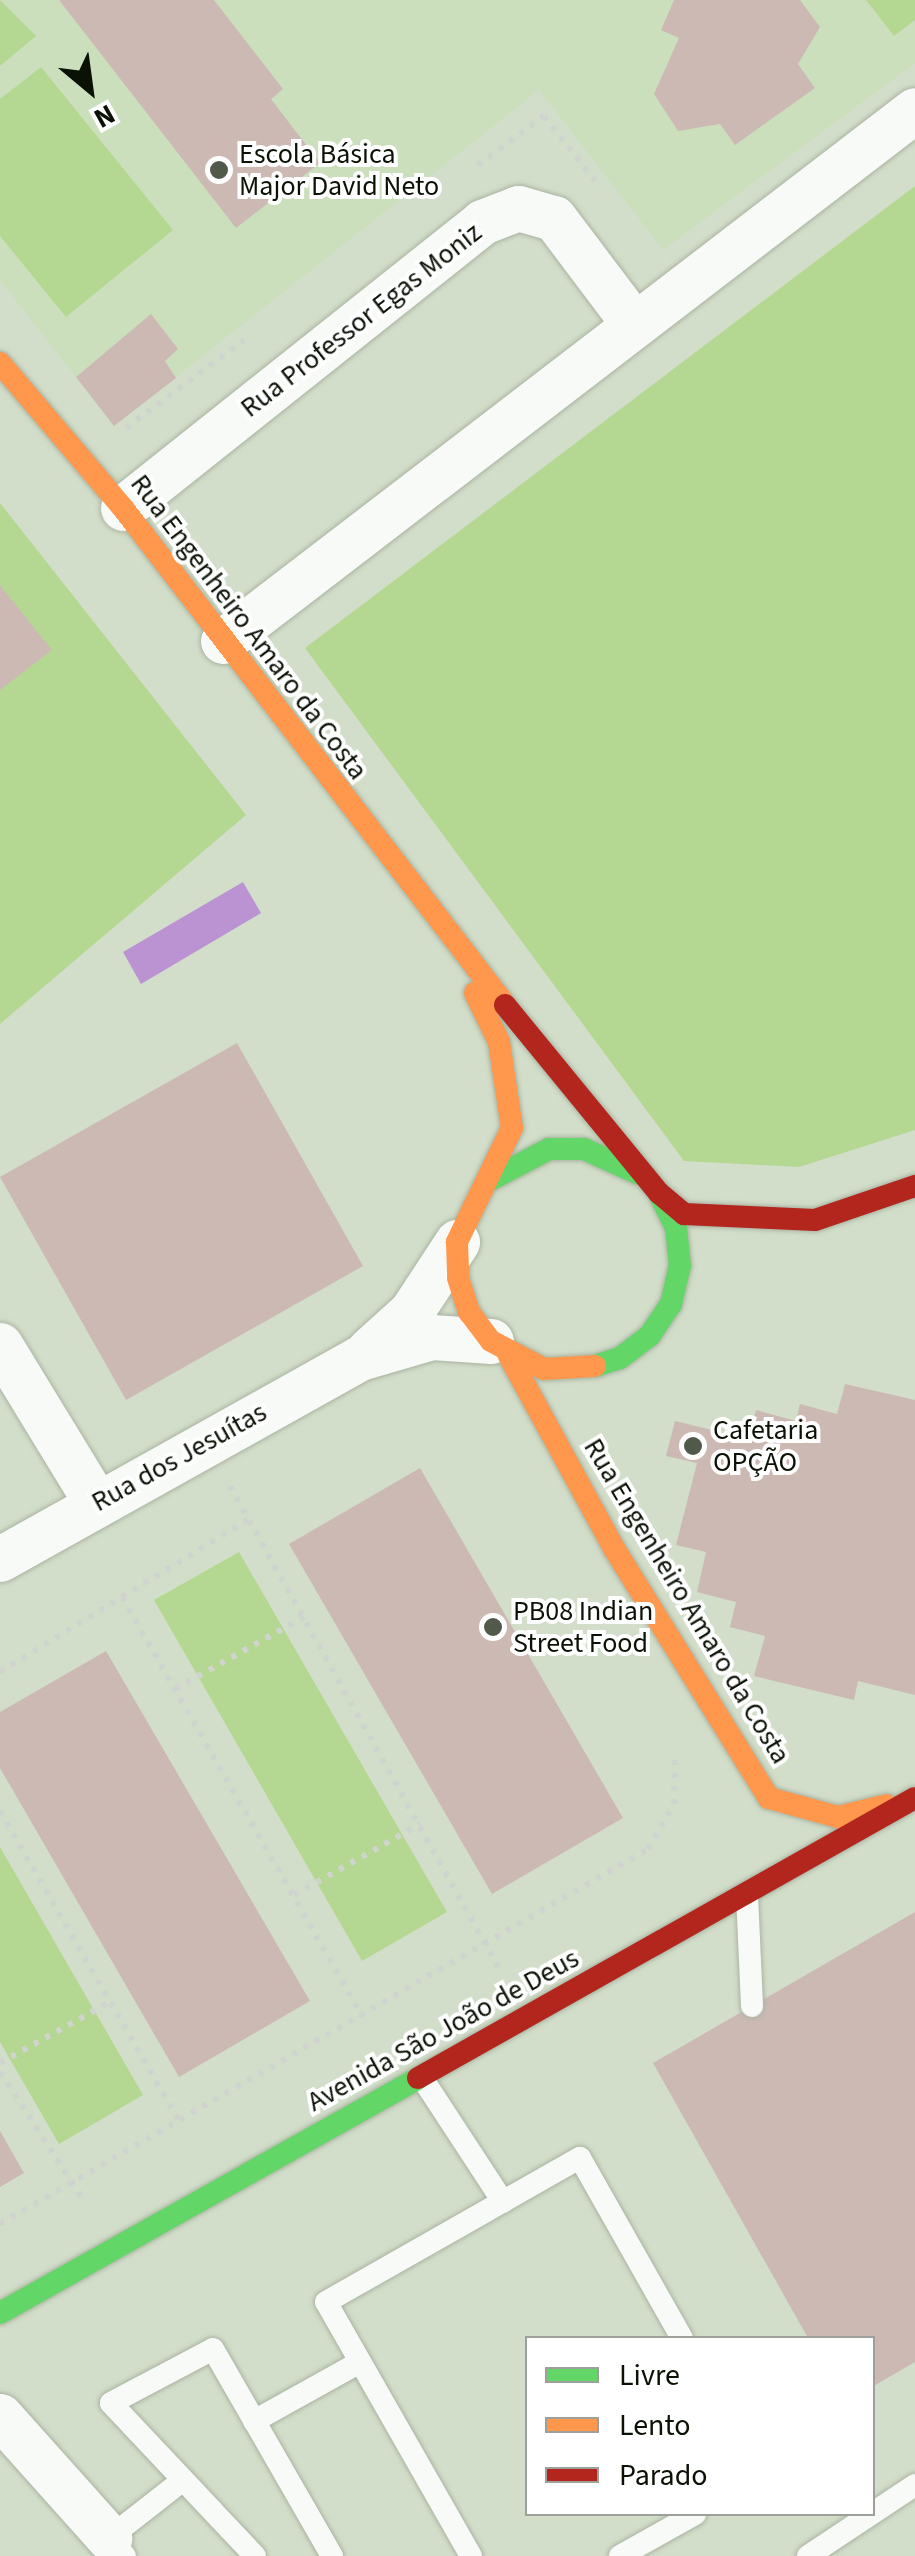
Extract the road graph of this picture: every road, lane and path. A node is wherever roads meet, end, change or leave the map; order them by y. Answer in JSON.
{"nodes":[{"id":1,"x":915,"y":110,"type":"edge"},
{"id":2,"x":632,"y":323,"type":"junction"},
{"id":3,"x":0,"y":363,"type":"edge"},
{"id":4,"x":123,"y":508,"type":"junction"},
{"id":5,"x":223,"y":641,"type":"junction"},
{"id":6,"x":445,"y":932,"type":"junction"},
{"id":7,"x":488,"y":1181,"type":"junction"},
{"id":8,"x":652,"y":1186,"type":"junction"},
{"id":9,"x":915,"y":1186,"type":"edge"},
{"id":10,"x":457,"y":1242,"type":"junction"},
{"id":11,"x":0,"y":1345,"type":"edge"},
{"id":12,"x":500,"y":1348,"type":"junction"},
{"id":13,"x":360,"y":1358,"type":"junction"},
{"id":14,"x":205,"y":1442,"type":"junction"},
{"id":15,"x":96,"y":1502,"type":"junction"},
{"id":16,"x":249,"y":1520,"type":"junction"},
{"id":17,"x":0,"y":1559,"type":"edge"},
{"id":18,"x":122,"y":1597,"type":"junction"},
{"id":19,"x":304,"y":1618,"type":"junction"},
{"id":20,"x":0,"y":1672,"type":"edge"},
{"id":21,"x":175,"y":1689,"type":"junction"},
{"id":22,"x":675,"y":1746,"type":"dead end"},
{"id":23,"x":915,"y":1798,"type":"edge"},
{"id":24,"x":0,"y":1811,"type":"edge"},
{"id":25,"x":420,"y":1824,"type":"junction"},
{"id":26,"x":768,"y":1855,"type":"dead end"},
{"id":27,"x":746,"y":1894,"type":"junction"},
{"id":28,"x":294,"y":1895,"type":"junction"},
{"id":29,"x":724,"y":1907,"type":"junction"},
{"id":30,"x":487,"y":1944,"type":"junction"},
{"id":31,"x":110,"y":2002,"type":"junction"},
{"id":32,"x":752,"y":2006,"type":"dead end"},
{"id":33,"x":363,"y":2016,"type":"junction"},
{"id":34,"x":524,"y":2019,"type":"junction"},
{"id":35,"x":0,"y":2063,"type":"edge"},
{"id":36,"x":0,"y":2072,"type":"edge"},
{"id":37,"x":422,"y":2078,"type":"junction"},
{"id":38,"x":180,"y":2124,"type":"junction"},
{"id":39,"x":72,"y":2185,"type":"junction"},
{"id":40,"x":503,"y":2202,"type":"junction"},
{"id":41,"x":0,"y":2224,"type":"edge"},
{"id":42,"x":116,"y":2247,"type":"junction"},
{"id":43,"x":0,"y":2313,"type":"edge"},
{"id":44,"x":681,"y":2336,"type":"edge"},
{"id":45,"x":360,"y":2362,"type":"junction"},
{"id":46,"x":0,"y":2416,"type":"edge"},
{"id":47,"x":254,"y":2420,"type":"junction"},
{"id":48,"x":183,"y":2480,"type":"junction"},
{"id":49,"x":915,"y":2486,"type":"edge"},
{"id":50,"x":875,"y":2512,"type":"edge"},
{"id":51,"x":691,"y":2516,"type":"edge"},
{"id":52,"x":869,"y":2516,"type":"edge"},
{"id":53,"x":117,"y":2547,"type":"edge"},
{"id":54,"x":254,"y":2556,"type":"edge"},
{"id":55,"x":332,"y":2556,"type":"edge"},
{"id":56,"x":471,"y":2556,"type":"edge"},
{"id":57,"x":620,"y":2556,"type":"edge"},
{"id":58,"x":808,"y":2556,"type":"edge"}],
"edges":[{"from":1,"to":2,"type":"street"},
{"from":2,"to":4,"type":"street","name":"Rua Professor Egas Moniz"},
{"from":2,"to":5,"type":"street"},
{"from":3,"to":4,"type":"street","name":"Rua Engenheiro Amaro da Costa"},
{"from":4,"to":5,"type":"street","name":"Rua Engenheiro Amaro da Costa"},
{"from":5,"to":6,"type":"street","name":"Rua Engenheiro Amaro da Costa"},
{"from":6,"to":7,"type":"street"},
{"from":6,"to":8,"type":"street"},
{"from":7,"to":8,"type":"street"},
{"from":7,"to":10,"type":"street"},
{"from":8,"to":9,"type":"street"},
{"from":8,"to":12,"type":"street"},
{"from":10,"to":12,"type":"street"},
{"from":10,"to":13,"type":"street"},
{"from":11,"to":15,"type":"street"},
{"from":12,"to":13,"type":"street"},
{"from":12,"to":23,"type":"street","name":"Rua Engenheiro Amaro da Costa"},
{"from":13,"to":14,"type":"street","name":"Rua dos Jesuítas"},
{"from":14,"to":15,"type":"street","name":"Rua dos Jesuítas"},
{"from":14,"to":16,"type":"path"},
{"from":15,"to":17,"type":"street","name":"Rua dos Jesuítas"},
{"from":16,"to":18,"type":"path"},
{"from":16,"to":19,"type":"path"},
{"from":18,"to":20,"type":"path"},
{"from":18,"to":21,"type":"path"},
{"from":19,"to":21,"type":"path"},
{"from":19,"to":25,"type":"path"},
{"from":21,"to":28,"type":"path"},
{"from":22,"to":30,"type":"path"},
{"from":23,"to":27,"type":"street","name":"Avenida São João de Deus"},
{"from":24,"to":31,"type":"path"},
{"from":25,"to":28,"type":"path"},
{"from":25,"to":30,"type":"path"},
{"from":26,"to":29,"type":"street"},
{"from":27,"to":29,"type":"street","name":"Avenida São João de Deus"},
{"from":27,"to":32,"type":"lane"},
{"from":28,"to":33,"type":"path"},
{"from":29,"to":34,"type":"street","name":"Avenida São João de Deus"},
{"from":30,"to":33,"type":"path"},
{"from":30,"to":34,"type":"path"},
{"from":31,"to":35,"type":"path"},
{"from":31,"to":38,"type":"path"},
{"from":33,"to":38,"type":"path"},
{"from":34,"to":37,"type":"street","name":"Avenida São João de Deus"},
{"from":36,"to":39,"type":"path"},
{"from":37,"to":40,"type":"lane"},
{"from":37,"to":42,"type":"street","name":"Avenida São João de Deus"},
{"from":38,"to":39,"type":"path"},
{"from":39,"to":41,"type":"path"},
{"from":39,"to":42,"type":"path"},
{"from":40,"to":44,"type":"lane"},
{"from":40,"to":45,"type":"lane"},
{"from":42,"to":43,"type":"street","name":"Avenida São João de Deus"},
{"from":45,"to":47,"type":"lane"},
{"from":45,"to":56,"type":"lane"},
{"from":46,"to":53,"type":"street"},
{"from":47,"to":48,"type":"lane"},
{"from":47,"to":55,"type":"lane"},
{"from":48,"to":53,"type":"lane"},
{"from":48,"to":54,"type":"lane"},
{"from":49,"to":50,"type":"lane"},
{"from":51,"to":57,"type":"lane"},
{"from":52,"to":58,"type":"lane"}]}
